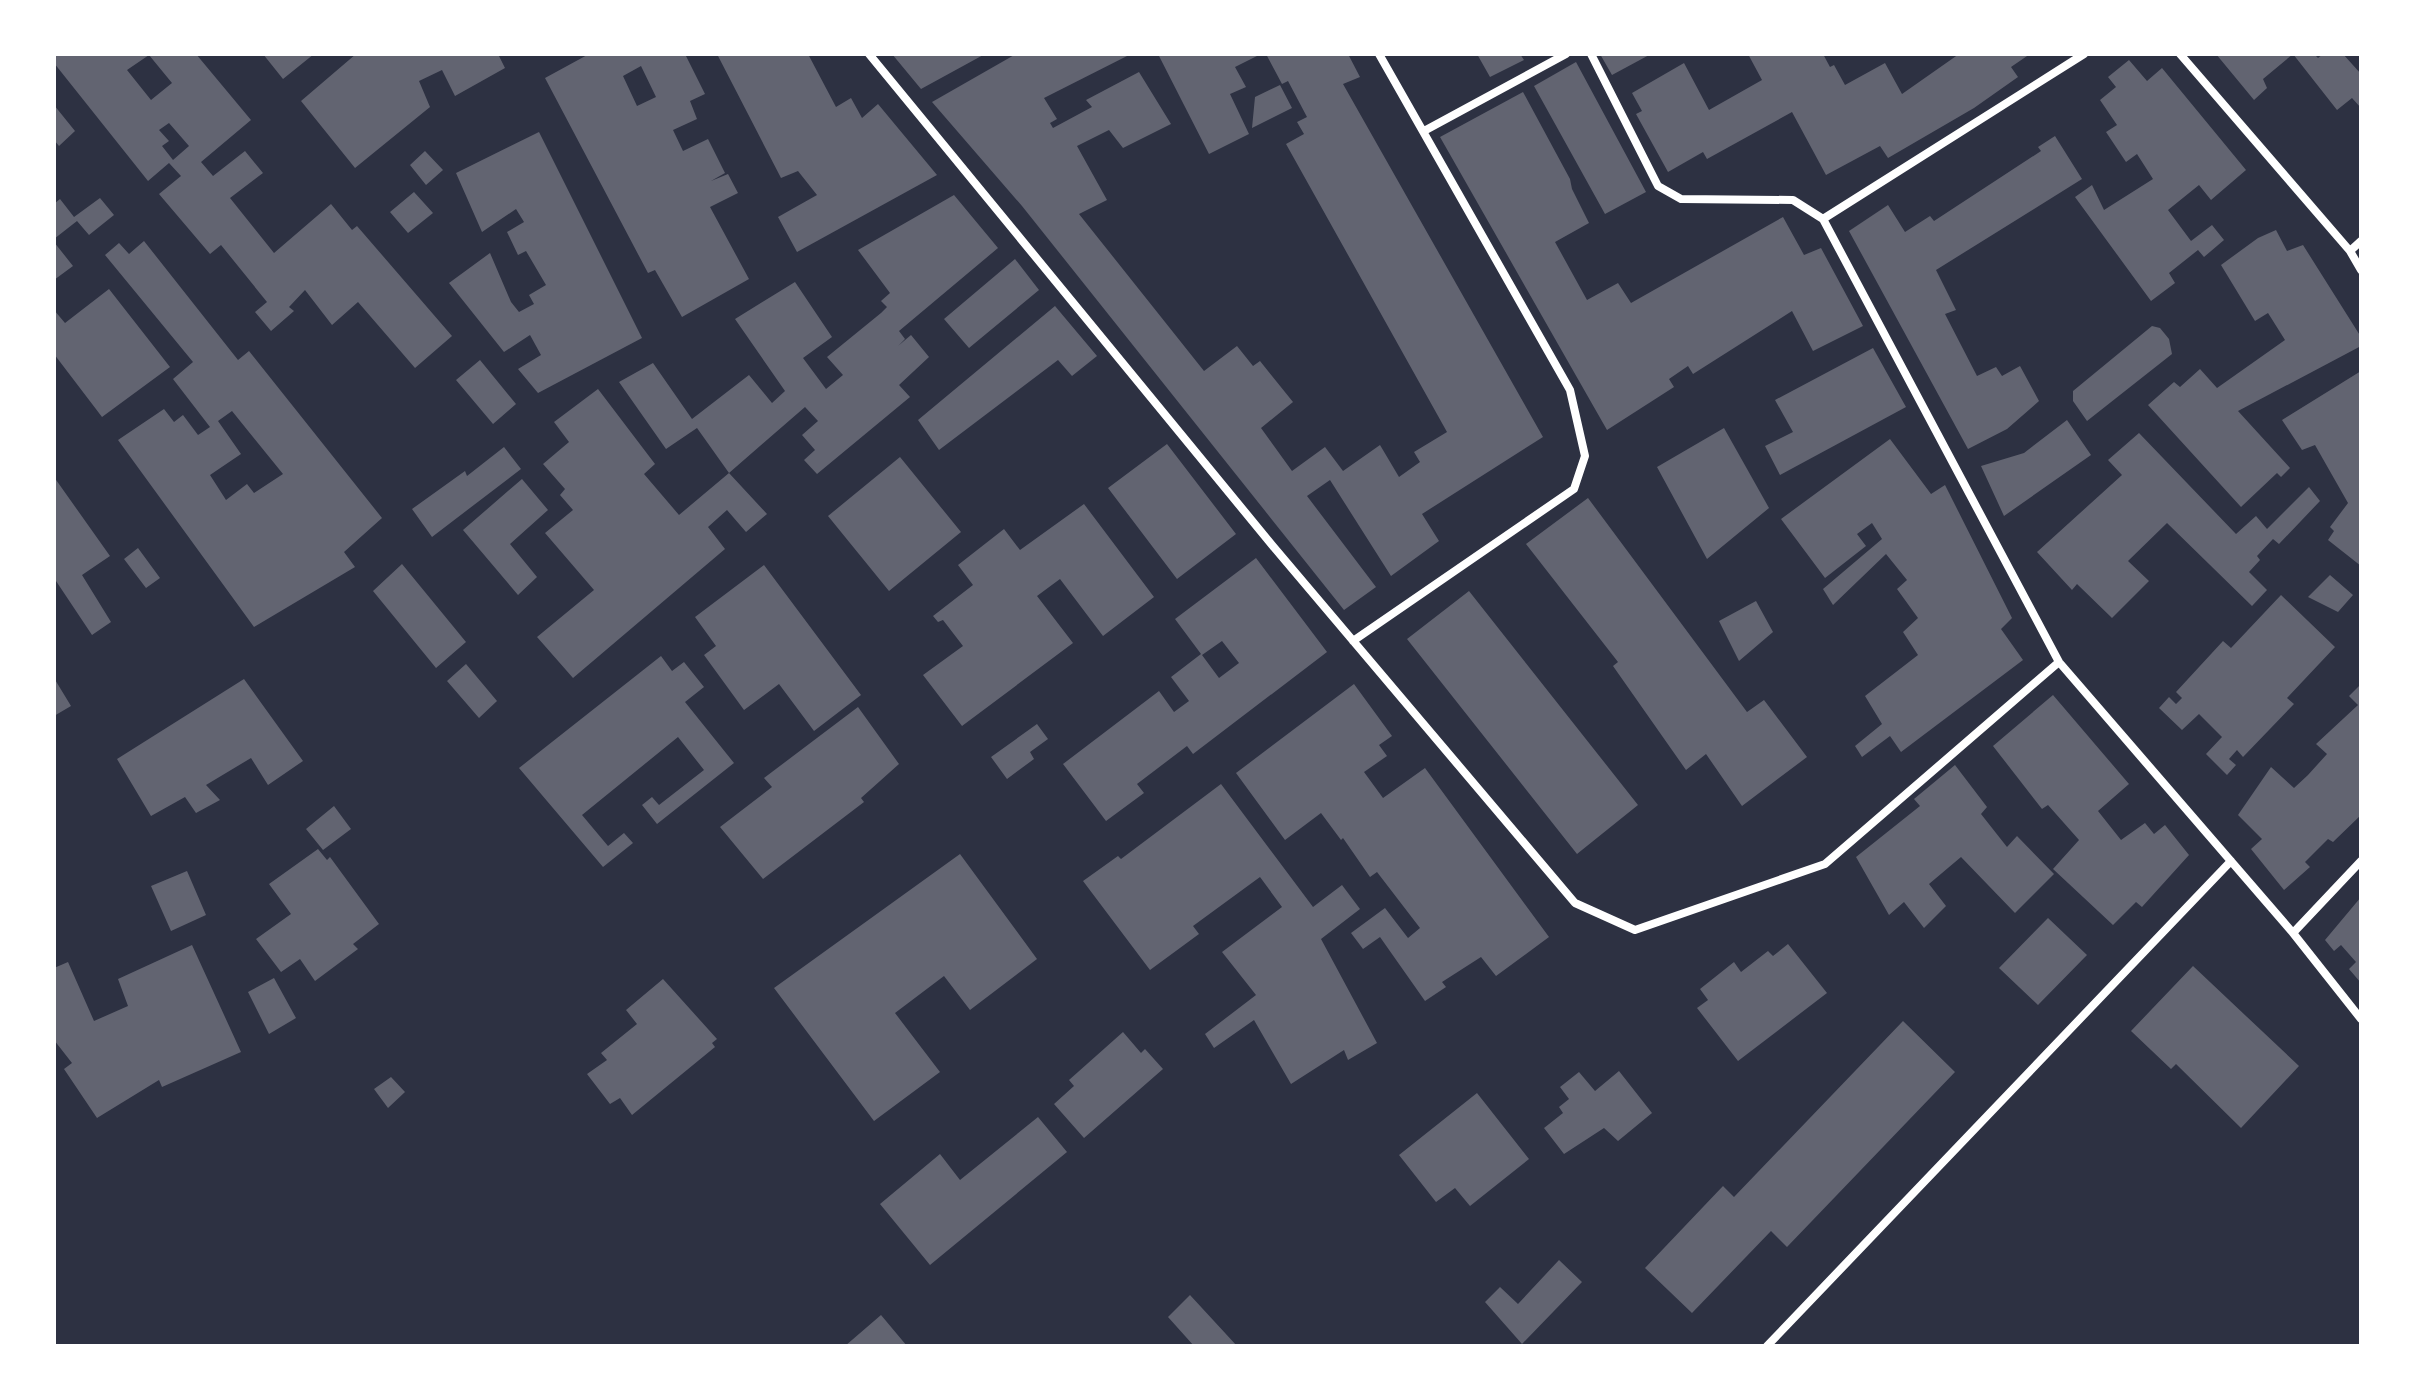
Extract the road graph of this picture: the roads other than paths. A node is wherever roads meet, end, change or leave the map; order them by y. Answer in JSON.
{"nodes":[{"id":1,"x":869,"y":54,"type":"edge"},
{"id":2,"x":1379,"y":54,"type":"edge"},
{"id":3,"x":1566,"y":54,"type":"edge"},
{"id":4,"x":1591,"y":54,"type":"edge"},
{"id":5,"x":2084,"y":54,"type":"edge"},
{"id":6,"x":2180,"y":54,"type":"edge"},
{"id":7,"x":1424,"y":131,"type":"junction"},
{"id":8,"x":1823,"y":219,"type":"junction"},
{"id":9,"x":2361,"y":241,"type":"edge"},
{"id":10,"x":2350,"y":251,"type":"junction"},
{"id":11,"x":2361,"y":270,"type":"edge"},
{"id":12,"x":1353,"y":641,"type":"junction"},
{"id":13,"x":2059,"y":662,"type":"junction"},
{"id":14,"x":2231,"y":861,"type":"junction"},
{"id":15,"x":2361,"y":861,"type":"edge"},
{"id":16,"x":2293,"y":933,"type":"junction"},
{"id":17,"x":2361,"y":1019,"type":"edge"},
{"id":18,"x":1767,"y":1346,"type":"edge"}],
"edges":[{"from":1,"to":12,"type":"street"},
{"from":2,"to":7,"type":"street"},
{"from":3,"to":7,"type":"street"},
{"from":4,"to":8,"type":"street"},
{"from":5,"to":8,"type":"street"},
{"from":6,"to":10,"type":"street"},
{"from":7,"to":12,"type":"street"},
{"from":8,"to":13,"type":"street"},
{"from":9,"to":10,"type":"street"},
{"from":10,"to":11,"type":"street"},
{"from":12,"to":13,"type":"street"},
{"from":13,"to":14,"type":"street"},
{"from":14,"to":16,"type":"street"},
{"from":14,"to":18,"type":"street"},
{"from":15,"to":16,"type":"street"},
{"from":16,"to":17,"type":"street"}]}
